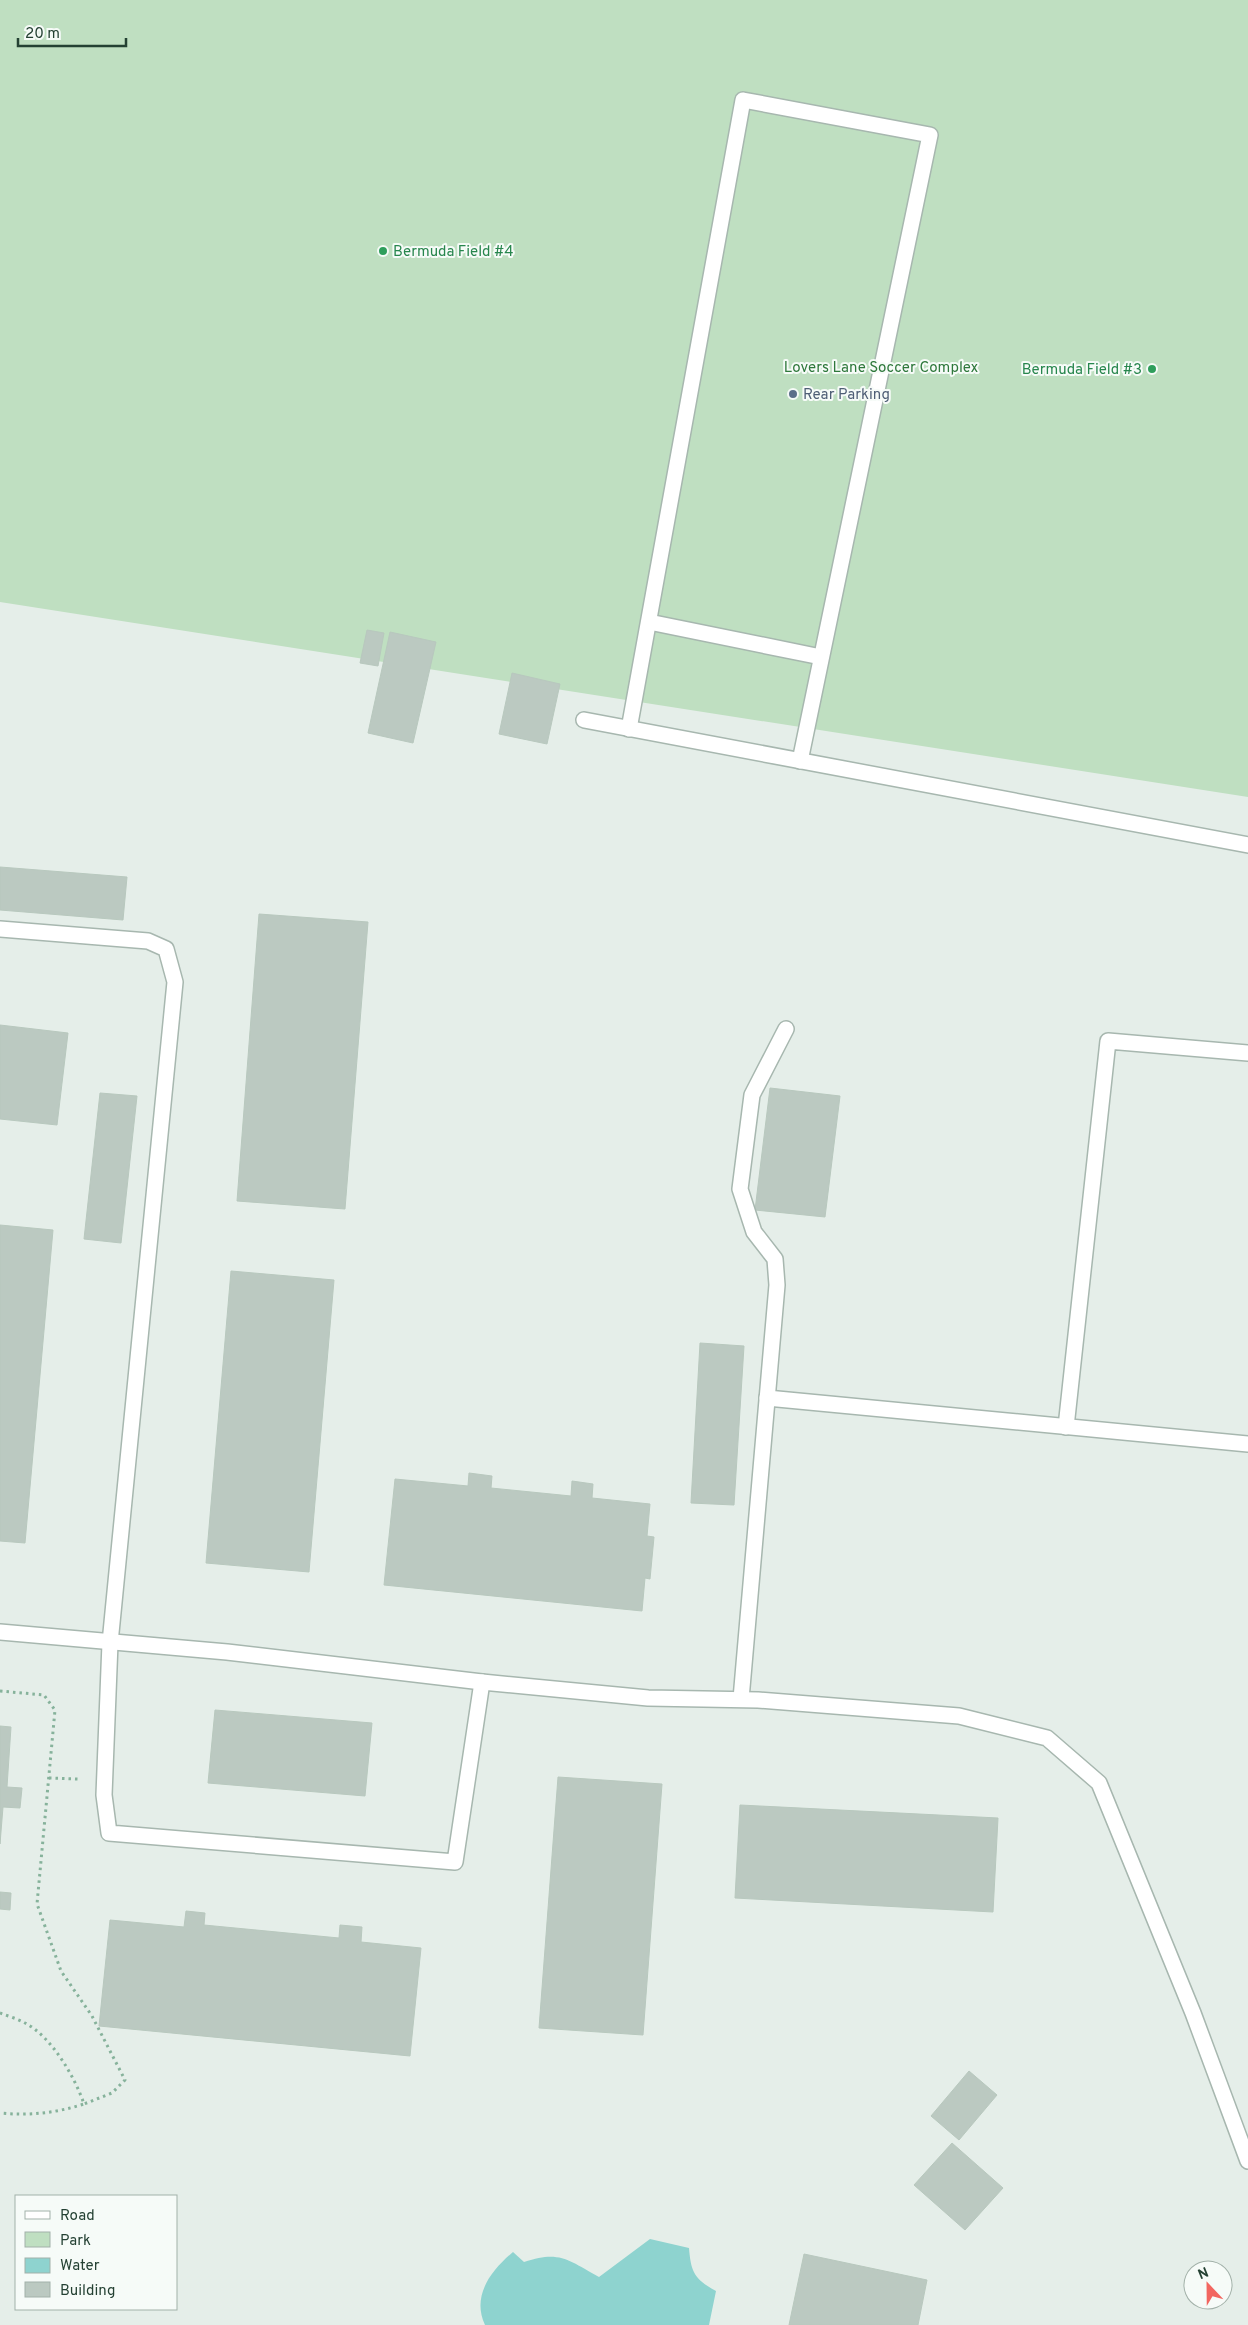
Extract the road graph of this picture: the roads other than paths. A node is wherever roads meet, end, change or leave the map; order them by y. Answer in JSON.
{"nodes":[{"id":1,"x":649,"y":622,"type":"junction"},
{"id":2,"x":821,"y":657,"type":"junction"},
{"id":3,"x":584,"y":720,"type":"dead end"},
{"id":4,"x":629,"y":729,"type":"junction"},
{"id":5,"x":800,"y":761,"type":"junction"},
{"id":6,"x":1248,"y":846,"type":"edge"},
{"id":7,"x":0,"y":929,"type":"edge"},
{"id":8,"x":786,"y":1029,"type":"dead end"},
{"id":9,"x":1248,"y":1053,"type":"edge"},
{"id":10,"x":767,"y":1398,"type":"junction"},
{"id":11,"x":1066,"y":1427,"type":"junction"},
{"id":12,"x":1248,"y":1444,"type":"edge"},
{"id":13,"x":0,"y":1632,"type":"edge"},
{"id":14,"x":110,"y":1643,"type":"junction"},
{"id":15,"x":482,"y":1682,"type":"junction"},
{"id":16,"x":741,"y":1700,"type":"junction"},
{"id":17,"x":1248,"y":2161,"type":"edge"}],
"edges":[{"from":1,"to":2,"type":"lane"},
{"from":1,"to":2,"type":"lane"},
{"from":1,"to":4,"type":"lane"},
{"from":2,"to":5,"type":"lane"},
{"from":3,"to":4,"type":"lane"},
{"from":4,"to":5,"type":"lane"},
{"from":5,"to":6,"type":"lane"},
{"from":7,"to":14,"type":"lane"},
{"from":8,"to":10,"type":"lane"},
{"from":9,"to":11,"type":"lane"},
{"from":10,"to":11,"type":"lane"},
{"from":10,"to":16,"type":"lane"},
{"from":11,"to":12,"type":"lane"},
{"from":13,"to":14,"type":"lane"},
{"from":14,"to":15,"type":"lane"},
{"from":14,"to":15,"type":"lane"},
{"from":15,"to":16,"type":"lane"},
{"from":16,"to":17,"type":"lane"}]}
